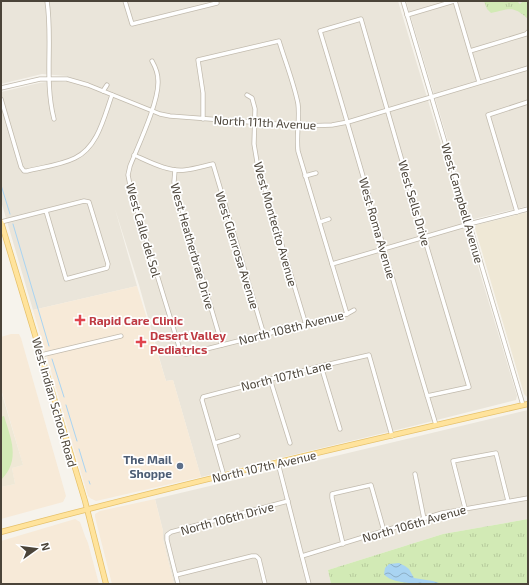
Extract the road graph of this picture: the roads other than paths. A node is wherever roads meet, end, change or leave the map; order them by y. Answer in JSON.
{"nodes":[{"id":1,"x":47,"y":1,"type":"edge"},
{"id":2,"x":125,"y":1,"type":"edge"},
{"id":3,"x":403,"y":1,"type":"edge"},
{"id":4,"x":455,"y":1,"type":"edge"},
{"id":5,"x":217,"y":2,"type":"edge"},
{"id":6,"x":407,"y":15,"type":"junction"},
{"id":7,"x":361,"y":19,"type":"joint"},
{"id":8,"x":528,"y":32,"type":"edge"},
{"id":9,"x":470,"y":51,"type":"junction"},
{"id":10,"x":152,"y":61,"type":"dead end"},
{"id":11,"x":528,"y":68,"type":"edge"},
{"id":12,"x":48,"y":78,"type":"junction"},
{"id":13,"x":479,"y":82,"type":"junction"},
{"id":14,"x":106,"y":85,"type":"dead end"},
{"id":15,"x":1,"y":88,"type":"edge"},
{"id":16,"x":103,"y":91,"type":"junction"},
{"id":17,"x":112,"y":95,"type":"junction"},
{"id":18,"x":247,"y":95,"type":"dead end"},
{"id":19,"x":432,"y":97,"type":"junction"},
{"id":20,"x":1,"y":99,"type":"edge"},
{"id":21,"x":528,"y":102,"type":"edge"},
{"id":22,"x":152,"y":110,"type":"junction"},
{"id":23,"x":388,"y":110,"type":"junction"},
{"id":24,"x":54,"y":119,"type":"dead end"},
{"id":25,"x":203,"y":119,"type":"junction"},
{"id":26,"x":255,"y":122,"type":"junction"},
{"id":27,"x":348,"y":122,"type":"junction"},
{"id":28,"x":298,"y":126,"type":"junction"},
{"id":29,"x":86,"y":151,"type":"junction"},
{"id":30,"x":90,"y":155,"type":"dead end"},
{"id":31,"x":134,"y":155,"type":"junction"},
{"id":32,"x":175,"y":170,"type":"junction"},
{"id":33,"x":316,"y":173,"type":"dead end"},
{"id":34,"x":305,"y":176,"type":"junction"},
{"id":35,"x":528,"y":209,"type":"edge"},
{"id":36,"x":46,"y":211,"type":"junction"},
{"id":37,"x":518,"y":212,"type":"junction"},
{"id":38,"x":329,"y":219,"type":"dead end"},
{"id":39,"x":1,"y":222,"type":"edge"},
{"id":40,"x":320,"y":222,"type":"junction"},
{"id":41,"x":469,"y":224,"type":"junction"},
{"id":42,"x":424,"y":237,"type":"junction"},
{"id":43,"x":383,"y":249,"type":"junction"},
{"id":44,"x":332,"y":264,"type":"junction"},
{"id":45,"x":354,"y":310,"type":"dead end"},
{"id":46,"x":347,"y":314,"type":"junction"},
{"id":47,"x":306,"y":325,"type":"junction"},
{"id":48,"x":264,"y":335,"type":"junction"},
{"id":49,"x":121,"y":336,"type":"dead end"},
{"id":50,"x":222,"y":345,"type":"junction"},
{"id":51,"x":181,"y":354,"type":"joint"},
{"id":52,"x":41,"y":355,"type":"junction"},
{"id":53,"x":321,"y":366,"type":"junction"},
{"id":54,"x":270,"y":379,"type":"junction"},
{"id":55,"x":427,"y":396,"type":"junction"},
{"id":56,"x":526,"y":404,"type":"edge"},
{"id":57,"x":436,"y":425,"type":"junction"},
{"id":58,"x":340,"y":429,"type":"dead end"},
{"id":59,"x":238,"y":436,"type":"dead end"},
{"id":60,"x":392,"y":436,"type":"junction"},
{"id":61,"x":215,"y":443,"type":"junction"},
{"id":62,"x":290,"y":443,"type":"dead end"},
{"id":63,"x":278,"y":463,"type":"junction"},
{"id":64,"x":414,"y":474,"type":"dead end"},
{"id":65,"x":224,"y":476,"type":"junction"},
{"id":66,"x":528,"y":498,"type":"edge"},
{"id":67,"x":508,"y":501,"type":"junction"},
{"id":68,"x":288,"y":502,"type":"junction"},
{"id":69,"x":465,"y":508,"type":"junction"},
{"id":70,"x":86,"y":509,"type":"junction"},
{"id":71,"x":424,"y":519,"type":"junction"},
{"id":72,"x":384,"y":531,"type":"junction"},
{"id":73,"x":1,"y":532,"type":"edge"},
{"id":74,"x":343,"y":544,"type":"junction"},
{"id":75,"x":302,"y":556,"type":"junction"},
{"id":76,"x":176,"y":576,"type":"junction"},
{"id":77,"x":106,"y":584,"type":"edge"},
{"id":78,"x":178,"y":584,"type":"edge"},
{"id":79,"x":265,"y":584,"type":"edge"},
{"id":80,"x":309,"y":584,"type":"edge"}],
"edges":[{"from":1,"to":12,"type":"street"},
{"from":2,"to":5,"type":"street"},
{"from":3,"to":6,"type":"street","name":"West Campbell Avenue"},
{"from":4,"to":6,"type":"street"},
{"from":4,"to":9,"type":"street"},
{"from":6,"to":19,"type":"street","name":"West Campbell Avenue"},
{"from":7,"to":23,"type":"street","name":"West Sells Drive"},
{"from":7,"to":27,"type":"street","name":"West Roma Avenue"},
{"from":8,"to":9,"type":"street"},
{"from":9,"to":13,"type":"street"},
{"from":10,"to":22,"type":"street","name":"West Calle del Sol"},
{"from":11,"to":13,"type":"street","name":"North 111th Avenue"},
{"from":12,"to":15,"type":"street","name":"North 111th Avenue"},
{"from":12,"to":16,"type":"street","name":"North 111th Avenue"},
{"from":12,"to":24,"type":"street"},
{"from":13,"to":19,"type":"street","name":"North 111th Avenue"},
{"from":14,"to":16,"type":"street"},
{"from":16,"to":17,"type":"street","name":"North 111th Avenue"},
{"from":17,"to":22,"type":"street","name":"North 111th Avenue"},
{"from":17,"to":29,"type":"street"},
{"from":18,"to":26,"type":"street","name":"West Montecito Avenue"},
{"from":19,"to":23,"type":"street","name":"North 111th Avenue"},
{"from":19,"to":41,"type":"street","name":"West Campbell Avenue"},
{"from":20,"to":29,"type":"street"},
{"from":21,"to":37,"type":"street"},
{"from":22,"to":25,"type":"street","name":"North 111th Avenue"},
{"from":22,"to":31,"type":"street","name":"West Calle del Sol"},
{"from":23,"to":27,"type":"street","name":"North 111th Avenue"},
{"from":23,"to":42,"type":"street","name":"West Sells Drive"},
{"from":25,"to":26,"type":"street","name":"North 111th Avenue"},
{"from":25,"to":28,"type":"street"},
{"from":26,"to":28,"type":"street","name":"North 111th Avenue"},
{"from":26,"to":47,"type":"street","name":"West Montecito Avenue"},
{"from":27,"to":28,"type":"street","name":"North 111th Avenue"},
{"from":27,"to":43,"type":"street","name":"West Roma Avenue"},
{"from":28,"to":34,"type":"street"},
{"from":29,"to":30,"type":"street"},
{"from":31,"to":32,"type":"street"},
{"from":31,"to":51,"type":"street","name":"West Calle del Sol"},
{"from":32,"to":48,"type":"street","name":"West Glenrosa Avenue"},
{"from":32,"to":50,"type":"street","name":"West Heatherbrae Drive"},
{"from":33,"to":34,"type":"street"},
{"from":34,"to":40,"type":"street"},
{"from":35,"to":37,"type":"street"},
{"from":36,"to":36,"type":"street"},
{"from":36,"to":39,"type":"street"},
{"from":37,"to":41,"type":"street"},
{"from":38,"to":40,"type":"street"},
{"from":39,"to":52,"type":"main road","name":"West Indian School Road"},
{"from":40,"to":44,"type":"street"},
{"from":41,"to":42,"type":"street"},
{"from":41,"to":56,"type":"street","name":"West Campbell Avenue"},
{"from":42,"to":43,"type":"street"},
{"from":42,"to":55,"type":"street","name":"West Sells Drive"},
{"from":43,"to":44,"type":"street"},
{"from":43,"to":55,"type":"street","name":"West Roma Avenue"},
{"from":44,"to":46,"type":"street"},
{"from":45,"to":46,"type":"street","name":"North 108th Avenue"},
{"from":46,"to":47,"type":"street","name":"North 108th Avenue"},
{"from":47,"to":48,"type":"street","name":"North 108th Avenue"},
{"from":48,"to":50,"type":"street","name":"North 108th Avenue"},
{"from":49,"to":52,"type":"street"},
{"from":50,"to":51,"type":"street","name":"North 108th Avenue"},
{"from":52,"to":70,"type":"main road","name":"West Indian School Road"},
{"from":53,"to":54,"type":"street","name":"North 107th Lane"},
{"from":53,"to":58,"type":"street"},
{"from":53,"to":60,"type":"street","name":"North 107th Lane"},
{"from":54,"to":61,"type":"street","name":"North 107th Lane"},
{"from":54,"to":62,"type":"street"},
{"from":55,"to":57,"type":"street","name":"West Roma Avenue"},
{"from":56,"to":57,"type":"main road","name":"North 107th Avenue"},
{"from":57,"to":60,"type":"main road","name":"North 107th Avenue"},
{"from":59,"to":61,"type":"street"},
{"from":60,"to":63,"type":"main road","name":"North 107th Avenue"},
{"from":61,"to":65,"type":"street"},
{"from":63,"to":65,"type":"main road","name":"North 107th Avenue"},
{"from":63,"to":68,"type":"street"},
{"from":64,"to":71,"type":"street"},
{"from":65,"to":70,"type":"main road","name":"North 107th Avenue"},
{"from":66,"to":67,"type":"street","name":"North 106th Avenue"},
{"from":67,"to":69,"type":"street","name":"North 106th Avenue"},
{"from":67,"to":69,"type":"street"},
{"from":68,"to":75,"type":"street"},
{"from":68,"to":76,"type":"street","name":"North 106th Drive"},
{"from":69,"to":71,"type":"street","name":"North 106th Avenue"},
{"from":70,"to":73,"type":"main road","name":"North 107th Avenue"},
{"from":70,"to":77,"type":"main road","name":"West Indian School Road"},
{"from":71,"to":72,"type":"street","name":"North 106th Avenue"},
{"from":72,"to":74,"type":"street","name":"North 106th Avenue"},
{"from":72,"to":74,"type":"street"},
{"from":74,"to":75,"type":"street","name":"North 106th Avenue"},
{"from":75,"to":80,"type":"street"},
{"from":76,"to":78,"type":"street"},
{"from":76,"to":79,"type":"street"}]}
